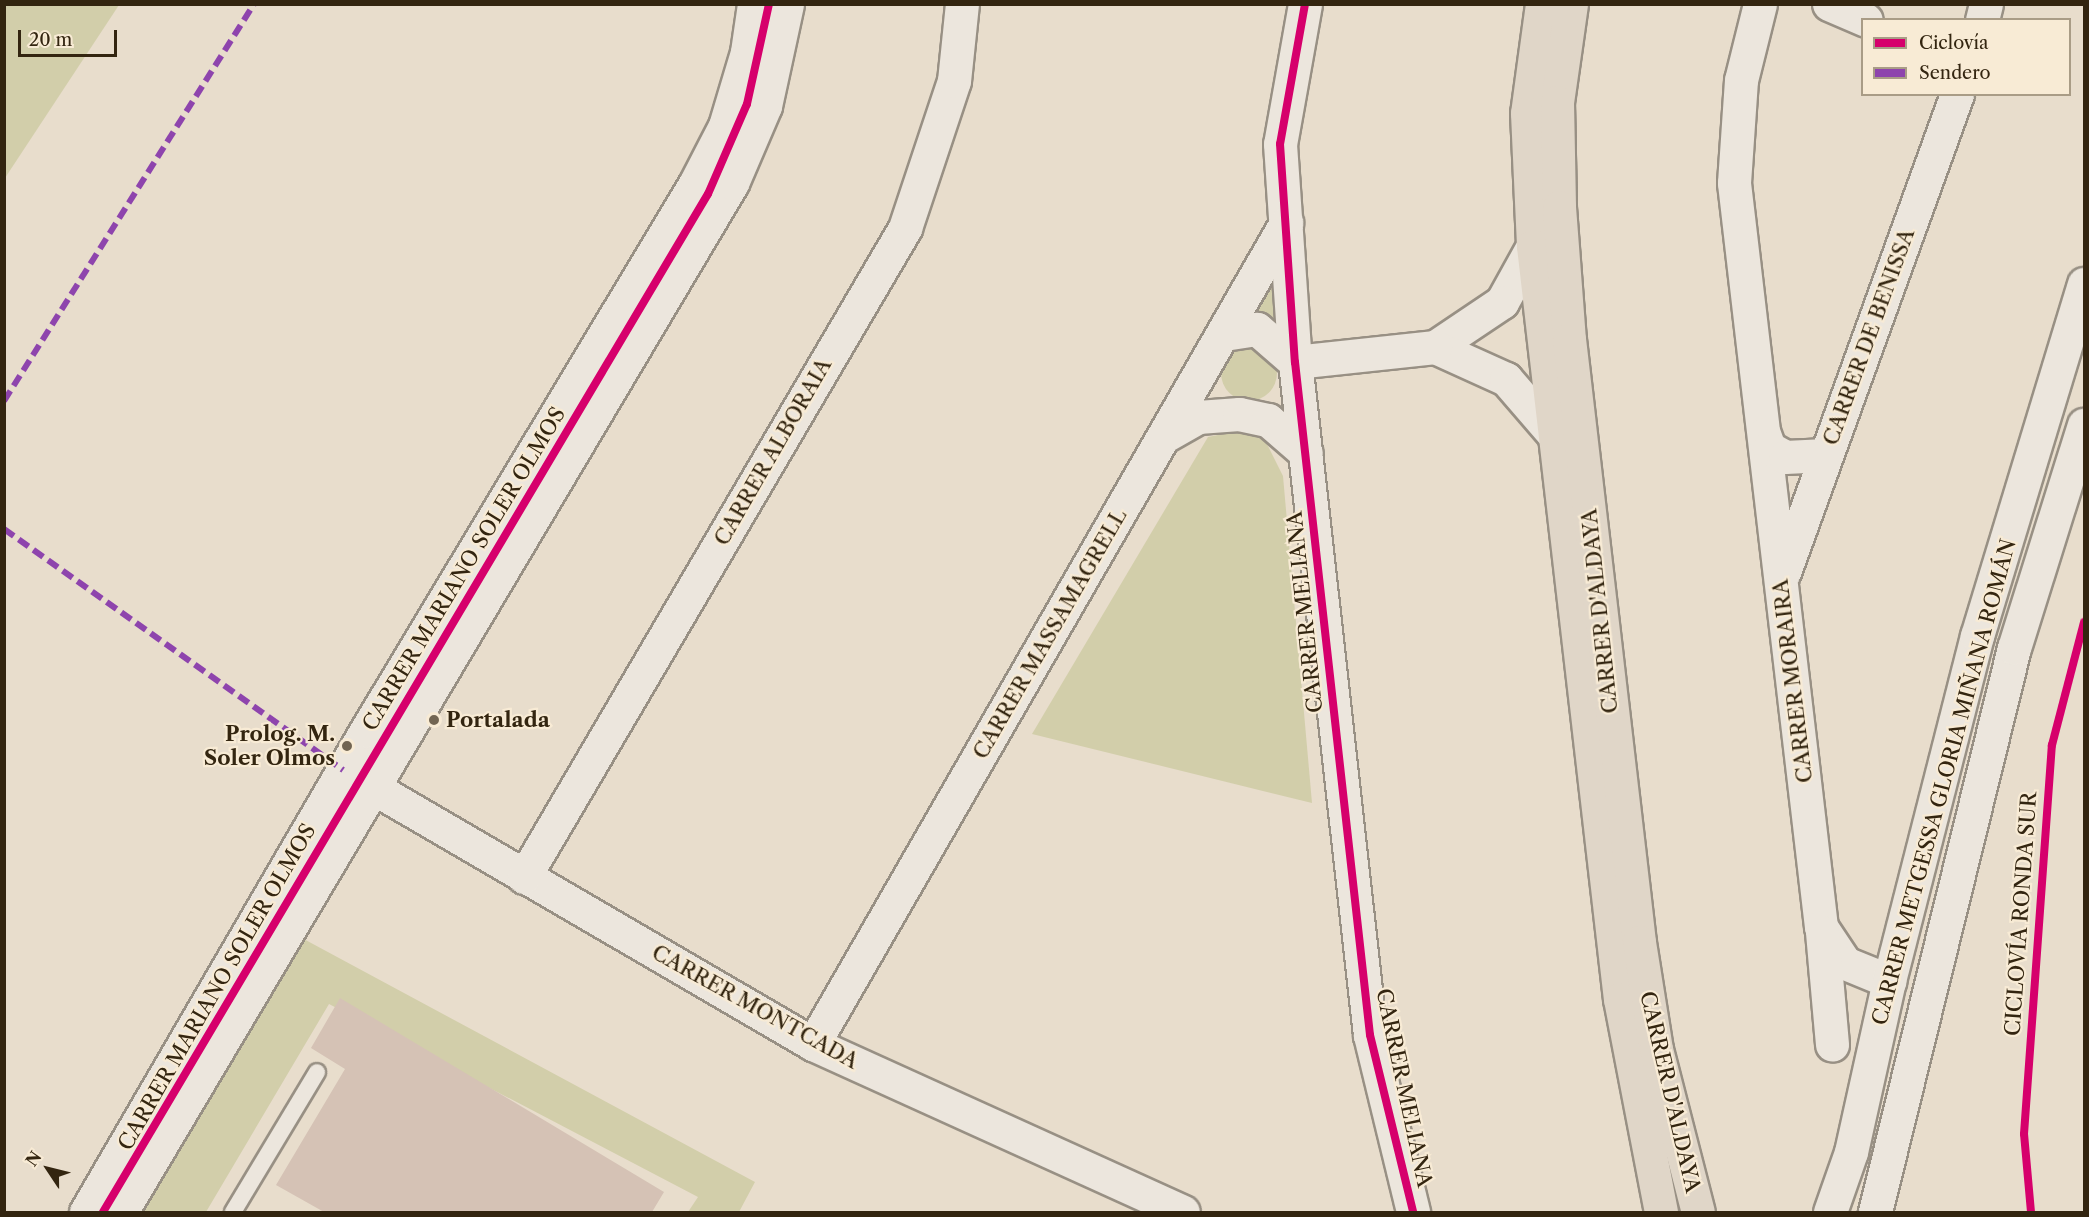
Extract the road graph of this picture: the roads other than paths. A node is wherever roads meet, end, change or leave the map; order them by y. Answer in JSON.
{"nodes":[{"id":1,"x":754,"y":4,"type":"edge"},
{"id":2,"x":787,"y":4,"type":"edge"},
{"id":3,"x":962,"y":4,"type":"edge"},
{"id":4,"x":1305,"y":4,"type":"edge"},
{"id":5,"x":1542,"y":4,"type":"edge"},
{"id":6,"x":1571,"y":4,"type":"edge"},
{"id":7,"x":1760,"y":4,"type":"edge"},
{"id":8,"x":1829,"y":4,"type":"edge"},
{"id":9,"x":1861,"y":18,"type":"edge"},
{"id":10,"x":1956,"y":96,"type":"edge"},
{"id":11,"x":1286,"y":223,"type":"junction"},
{"id":12,"x":1533,"y":246,"type":"junction"},
{"id":13,"x":2085,"y":284,"type":"edge"},
{"id":14,"x":1224,"y":334,"type":"junction"},
{"id":15,"x":1435,"y":347,"type":"junction"},
{"id":16,"x":1295,"y":362,"type":"junction"},
{"id":17,"x":2085,"y":425,"type":"edge"},
{"id":18,"x":1764,"y":434,"type":"junction"},
{"id":19,"x":1555,"y":436,"type":"junction"},
{"id":20,"x":1163,"y":437,"type":"junction"},
{"id":21,"x":1306,"y":453,"type":"junction"},
{"id":22,"x":1826,"y":455,"type":"junction"},
{"id":23,"x":1781,"y":579,"type":"junction"},
{"id":24,"x":343,"y":770,"type":"junction"},
{"id":25,"x":374,"y":789,"type":"junction"},
{"id":26,"x":524,"y":877,"type":"junction"},
{"id":27,"x":1821,"y":927,"type":"junction"},
{"id":28,"x":1889,"y":981,"type":"junction"},
{"id":29,"x":813,"y":1044,"type":"junction"},
{"id":30,"x":1832,"y":1045,"type":"dead end"},
{"id":31,"x":317,"y":1072,"type":"dead end"},
{"id":32,"x":86,"y":1212,"type":"edge"},
{"id":33,"x":121,"y":1212,"type":"edge"},
{"id":34,"x":234,"y":1212,"type":"edge"},
{"id":35,"x":1183,"y":1212,"type":"edge"},
{"id":36,"x":1413,"y":1212,"type":"edge"},
{"id":37,"x":1661,"y":1212,"type":"edge"},
{"id":38,"x":1698,"y":1212,"type":"edge"},
{"id":39,"x":1830,"y":1212,"type":"edge"},
{"id":40,"x":1875,"y":1212,"type":"edge"}],
"edges":[{"from":1,"to":24,"type":"street","name":"CARRER MARIANO SOLER OLMOS"},
{"from":2,"to":25,"type":"street","name":"CARRER MARIANO SOLER OLMOS"},
{"from":3,"to":26,"type":"street","name":"CARRER ALBORAIA"},
{"from":4,"to":11,"type":"street","name":"CARRER MELIANA"},
{"from":5,"to":12,"type":"main road","name":"CARRER D'ALDAYA"},
{"from":6,"to":38,"type":"main road","name":"CARRER D'ALDAYA"},
{"from":7,"to":18,"type":"street","name":"CARRER MORAIRA"},
{"from":8,"to":9,"type":"street"},
{"from":10,"to":22,"type":"street","name":"CARRER DE BENISSA"},
{"from":11,"to":14,"type":"street","name":"CARRER MASSAMAGRELL"},
{"from":11,"to":16,"type":"street","name":"CARRER MELIANA"},
{"from":12,"to":15,"type":"street"},
{"from":12,"to":19,"type":"main road","name":"CARRER D'ALDAYA"},
{"from":13,"to":28,"type":"street","name":"CARRER METGESSA GLORIA MIÑANA ROMÁN"},
{"from":14,"to":16,"type":"street"},
{"from":14,"to":20,"type":"street","name":"CARRER MASSAMAGRELL"},
{"from":15,"to":16,"type":"street"},
{"from":15,"to":19,"type":"street"},
{"from":16,"to":21,"type":"street","name":"CARRER MELIANA"},
{"from":17,"to":40,"type":"street","name":"CARRER METGESSA GLORIA MIÑANA ROMÁN"},
{"from":18,"to":22,"type":"street"},
{"from":18,"to":23,"type":"street","name":"CARRER MORAIRA"},
{"from":19,"to":37,"type":"main road","name":"CARRER D'ALDAYA"},
{"from":20,"to":21,"type":"street"},
{"from":20,"to":29,"type":"street","name":"CARRER MASSAMAGRELL"},
{"from":21,"to":36,"type":"street","name":"CARRER MELIANA"},
{"from":22,"to":23,"type":"street","name":"CARRER DE BENISSA"},
{"from":23,"to":27,"type":"street","name":"CARRER MORAIRA"},
{"from":24,"to":25,"type":"street","name":"CARRER MONTCADA"},
{"from":24,"to":32,"type":"street","name":"CARRER MARIANO SOLER OLMOS"},
{"from":25,"to":26,"type":"street","name":"CARRER MONTCADA"},
{"from":25,"to":33,"type":"street","name":"CARRER MARIANO SOLER OLMOS"},
{"from":26,"to":29,"type":"street","name":"CARRER MONTCADA"},
{"from":27,"to":28,"type":"street","name":"CARRER MORAIRA"},
{"from":27,"to":30,"type":"street","name":"CARRER MORAIRA"},
{"from":28,"to":39,"type":"street","name":"CARRER METGESSA GLORIA MIÑANA ROMÁN"},
{"from":29,"to":35,"type":"street","name":"CARRER MONTCADA"},
{"from":31,"to":34,"type":"lane"}]}
